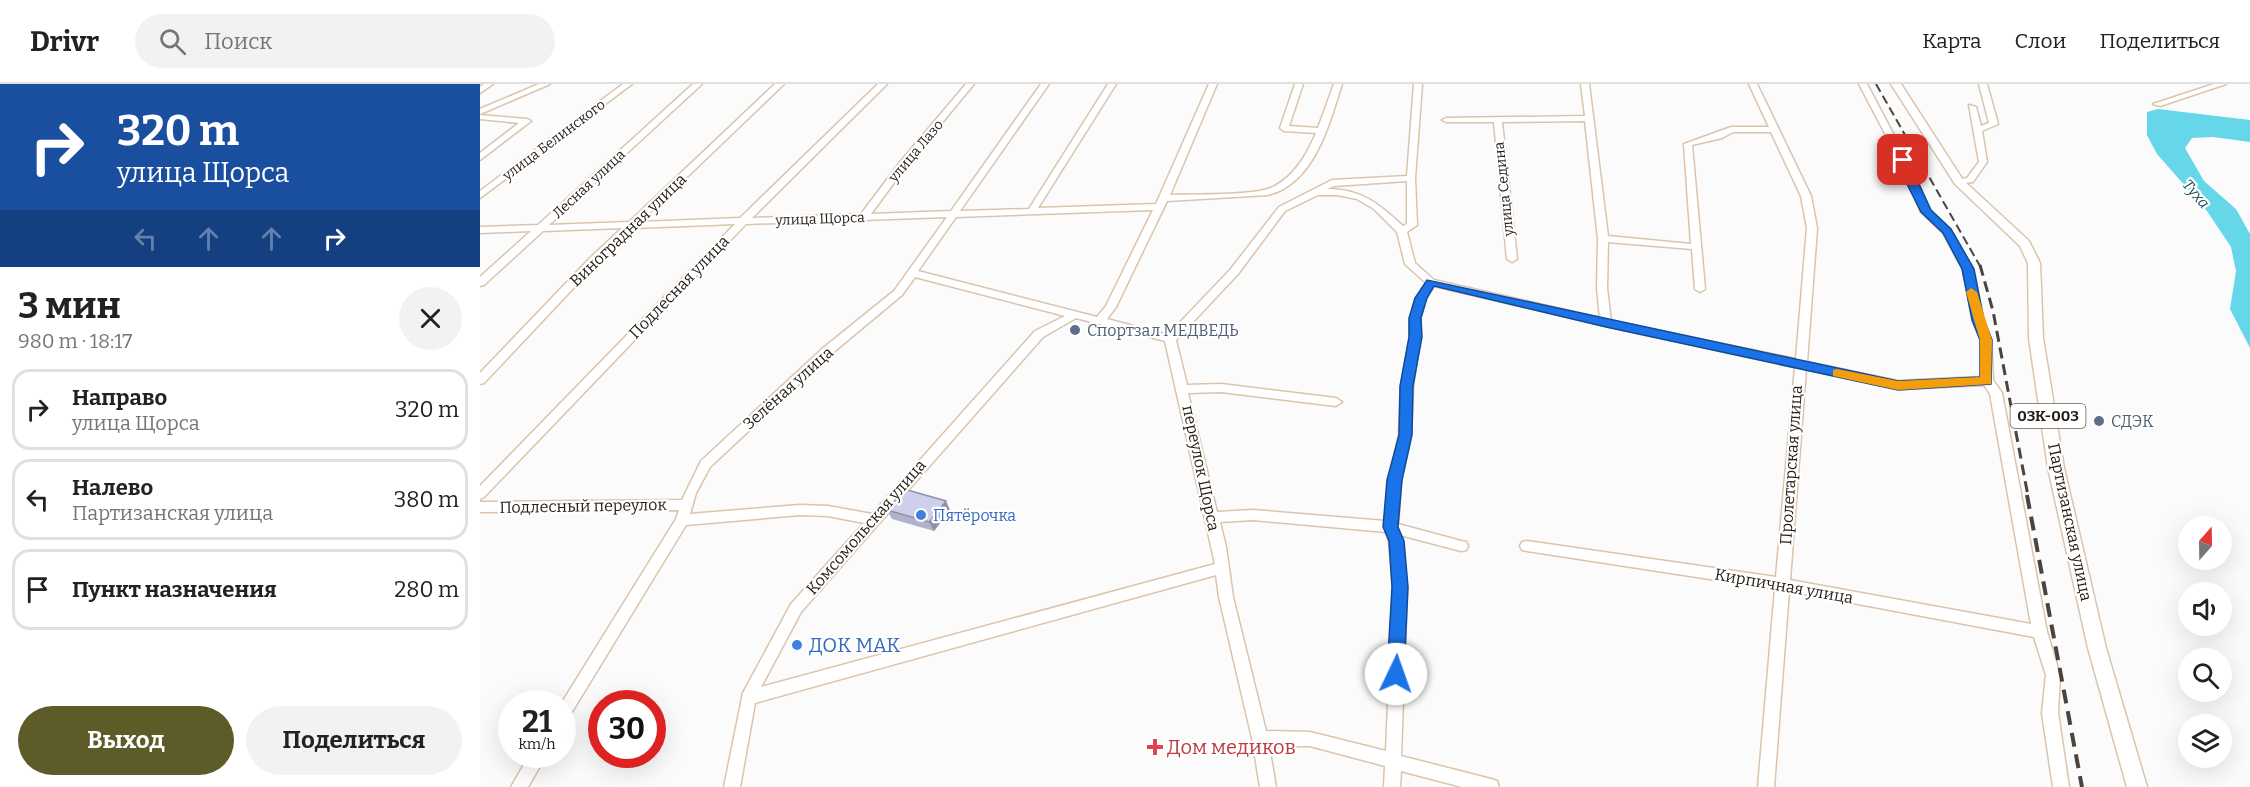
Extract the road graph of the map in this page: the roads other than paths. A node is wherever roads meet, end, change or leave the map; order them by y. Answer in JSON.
{"nodes":[{"id":1,"x":489,"y":84,"type":"edge"},
{"id":2,"x":546,"y":84,"type":"edge"},
{"id":3,"x":628,"y":84,"type":"edge"},
{"id":4,"x":698,"y":84,"type":"edge"},
{"id":5,"x":780,"y":84,"type":"edge"},
{"id":6,"x":884,"y":84,"type":"edge"},
{"id":7,"x":970,"y":84,"type":"edge"},
{"id":8,"x":1045,"y":84,"type":"edge"},
{"id":9,"x":1112,"y":84,"type":"edge"},
{"id":10,"x":1213,"y":84,"type":"edge"},
{"id":11,"x":1299,"y":84,"type":"edge"},
{"id":12,"x":1338,"y":84,"type":"edge"},
{"id":13,"x":1418,"y":84,"type":"edge"},
{"id":14,"x":1585,"y":84,"type":"edge"},
{"id":15,"x":1753,"y":84,"type":"edge"},
{"id":16,"x":1863,"y":84,"type":"edge"},
{"id":17,"x":1896,"y":84,"type":"edge"},
{"id":18,"x":1983,"y":84,"type":"edge"},
{"id":19,"x":2223,"y":84,"type":"edge"},
{"id":20,"x":480,"y":91,"type":"edge"},
{"id":21,"x":2157,"y":104,"type":"dead end"},
{"id":22,"x":1972,"y":107,"type":"dead end"},
{"id":23,"x":480,"y":112,"type":"edge"},
{"id":24,"x":480,"y":117,"type":"edge"},
{"id":25,"x":1589,"y":118,"type":"junction"},
{"id":26,"x":1498,"y":119,"type":"junction"},
{"id":27,"x":1446,"y":120,"type":"dead end"},
{"id":28,"x":1773,"y":129,"type":"junction"},
{"id":29,"x":1978,"y":130,"type":"junction"},
{"id":30,"x":1322,"y":131,"type":"junction"},
{"id":31,"x":480,"y":157,"type":"edge"},
{"id":32,"x":1411,"y":178,"type":"junction"},
{"id":33,"x":1959,"y":182,"type":"junction"},
{"id":34,"x":483,"y":191,"type":"edge"},
{"id":35,"x":1316,"y":192,"type":"junction"},
{"id":36,"x":1162,"y":203,"type":"junction"},
{"id":37,"x":1032,"y":211,"type":"junction"},
{"id":38,"x":954,"y":215,"type":"junction"},
{"id":39,"x":863,"y":218,"type":"junction"},
{"id":40,"x":742,"y":222,"type":"junction"},
{"id":41,"x":635,"y":223,"type":"junction"},
{"id":42,"x":541,"y":228,"type":"junction"},
{"id":43,"x":480,"y":230,"type":"edge"},
{"id":44,"x":1402,"y":231,"type":"junction"},
{"id":45,"x":1603,"y":239,"type":"junction"},
{"id":46,"x":1697,"y":247,"type":"junction"},
{"id":47,"x":1512,"y":259,"type":"dead end"},
{"id":48,"x":912,"y":273,"type":"junction"},
{"id":49,"x":1431,"y":282,"type":"junction"},
{"id":50,"x":480,"y":283,"type":"edge"},
{"id":51,"x":1700,"y":289,"type":"dead end"},
{"id":52,"x":1074,"y":315,"type":"junction"},
{"id":53,"x":1100,"y":321,"type":"junction"},
{"id":54,"x":1606,"y":323,"type":"junction"},
{"id":55,"x":1170,"y":339,"type":"junction"},
{"id":56,"x":1799,"y":366,"type":"junction"},
{"id":57,"x":480,"y":380,"type":"edge"},
{"id":58,"x":1987,"y":381,"type":"junction"},
{"id":59,"x":1184,"y":389,"type":"junction"},
{"id":60,"x":1336,"y":402,"type":"dead end"},
{"id":61,"x":480,"y":494,"type":"edge"},
{"id":62,"x":686,"y":505,"type":"junction"},
{"id":63,"x":480,"y":507,"type":"edge"},
{"id":64,"x":1211,"y":518,"type":"junction"},
{"id":65,"x":873,"y":519,"type":"junction"},
{"id":66,"x":682,"y":520,"type":"junction"},
{"id":67,"x":1391,"y":527,"type":"junction"},
{"id":68,"x":1461,"y":546,"type":"dead end"},
{"id":69,"x":1527,"y":546,"type":"dead end"},
{"id":70,"x":1221,"y":568,"type":"junction"},
{"id":71,"x":1783,"y":584,"type":"junction"},
{"id":72,"x":2040,"y":632,"type":"junction"},
{"id":73,"x":576,"y":692,"type":"edge"},
{"id":74,"x":748,"y":698,"type":"junction"},
{"id":75,"x":1260,"y":738,"type":"junction"},
{"id":76,"x":1391,"y":762,"type":"junction"},
{"id":77,"x":531,"y":768,"type":"edge"},
{"id":78,"x":519,"y":787,"type":"edge"},
{"id":79,"x":732,"y":787,"type":"edge"},
{"id":80,"x":1268,"y":787,"type":"edge"},
{"id":81,"x":1392,"y":787,"type":"edge"},
{"id":82,"x":1491,"y":787,"type":"edge"},
{"id":83,"x":1766,"y":787,"type":"edge"},
{"id":84,"x":2061,"y":787,"type":"edge"},
{"id":85,"x":2137,"y":787,"type":"edge"}],
"edges":[{"from":1,"to":20,"type":"street"},
{"from":2,"to":23,"type":"street"},
{"from":3,"to":34,"type":"street","name":"улица Белинского"},
{"from":4,"to":42,"type":"street","name":"Лесная улица"},
{"from":5,"to":41,"type":"street","name":"Виноградная улица"},
{"from":6,"to":40,"type":"street","name":"Подлесная улица"},
{"from":7,"to":39,"type":"street","name":"улица Лазо"},
{"from":8,"to":38,"type":"street","name":"Зелёная улица"},
{"from":9,"to":37,"type":"street"},
{"from":10,"to":36,"type":"street"},
{"from":11,"to":30,"type":"street"},
{"from":12,"to":30,"type":"street"},
{"from":13,"to":32,"type":"street"},
{"from":14,"to":25,"type":"street"},
{"from":15,"to":28,"type":"street","name":"Пролетарская улица"},
{"from":16,"to":58,"type":"street"},
{"from":17,"to":33,"type":"main road","name":"Партизанская улица","number":"03К-003"},
{"from":18,"to":29,"type":"street"},
{"from":19,"to":21,"type":"street"},
{"from":22,"to":29,"type":"street"},
{"from":24,"to":31,"type":"street"},
{"from":25,"to":26,"type":"street"},
{"from":25,"to":45,"type":"street"},
{"from":26,"to":27,"type":"street"},
{"from":26,"to":47,"type":"street","name":"улица Седина"},
{"from":28,"to":46,"type":"street"},
{"from":28,"to":56,"type":"street","name":"Пролетарская улица"},
{"from":29,"to":33,"type":"street"},
{"from":30,"to":36,"type":"street","name":"улица Щорса"},
{"from":32,"to":35,"type":"street"},
{"from":32,"to":44,"type":"street"},
{"from":33,"to":85,"type":"main road","name":"Партизанская улица","number":"03К-003"},
{"from":35,"to":44,"type":"street"},
{"from":35,"to":55,"type":"street"},
{"from":36,"to":37,"type":"street","name":"улица Щорса"},
{"from":36,"to":53,"type":"street"},
{"from":37,"to":38,"type":"street","name":"улица Щорса"},
{"from":38,"to":39,"type":"street","name":"улица Щорса"},
{"from":38,"to":48,"type":"street","name":"Зелёная улица"},
{"from":39,"to":40,"type":"street","name":"улица Щорса"},
{"from":40,"to":41,"type":"street","name":"улица Щорса"},
{"from":40,"to":61,"type":"street","name":"Подлесная улица"},
{"from":41,"to":42,"type":"street","name":"улица Щорса"},
{"from":41,"to":57,"type":"street","name":"Виноградная улица"},
{"from":42,"to":43,"type":"street","name":"улица Щорса"},
{"from":42,"to":50,"type":"street","name":"Лесная улица"},
{"from":44,"to":49,"type":"street"},
{"from":45,"to":46,"type":"street"},
{"from":45,"to":54,"type":"street"},
{"from":46,"to":51,"type":"street"},
{"from":48,"to":52,"type":"street"},
{"from":48,"to":62,"type":"street","name":"Зелёная улица"},
{"from":49,"to":54,"type":"street"},
{"from":49,"to":67,"type":"street"},
{"from":52,"to":53,"type":"street"},
{"from":52,"to":65,"type":"street","name":"Комсомольская улица"},
{"from":53,"to":55,"type":"street"},
{"from":54,"to":56,"type":"street"},
{"from":55,"to":59,"type":"street","name":"переулок Щорса"},
{"from":56,"to":58,"type":"street"},
{"from":56,"to":71,"type":"street","name":"Пролетарская улица"},
{"from":58,"to":72,"type":"street"},
{"from":59,"to":60,"type":"street"},
{"from":59,"to":64,"type":"street","name":"переулок Щорса"},
{"from":62,"to":63,"type":"street","name":"Подлесный переулок"},
{"from":62,"to":66,"type":"street","name":"Зелёная улица"},
{"from":64,"to":67,"type":"street"},
{"from":64,"to":70,"type":"street","name":"переулок Щорса"},
{"from":65,"to":66,"type":"street"},
{"from":65,"to":74,"type":"street","name":"Комсомольская улица"},
{"from":66,"to":73,"type":"street","name":"Зелёная улица"},
{"from":67,"to":68,"type":"street"},
{"from":67,"to":76,"type":"street"},
{"from":69,"to":71,"type":"street","name":"Кирпичная улица"},
{"from":70,"to":74,"type":"street"},
{"from":70,"to":75,"type":"street","name":"переулок Щорса"},
{"from":71,"to":72,"type":"street","name":"Кирпичная улица"},
{"from":71,"to":83,"type":"street","name":"Пролетарская улица"},
{"from":72,"to":84,"type":"street"},
{"from":74,"to":79,"type":"street","name":"Комсомольская улица"},
{"from":75,"to":76,"type":"street"},
{"from":75,"to":80,"type":"street","name":"переулок Щорса"},
{"from":76,"to":81,"type":"street"},
{"from":76,"to":82,"type":"street"},
{"from":77,"to":78,"type":"street"}]}
